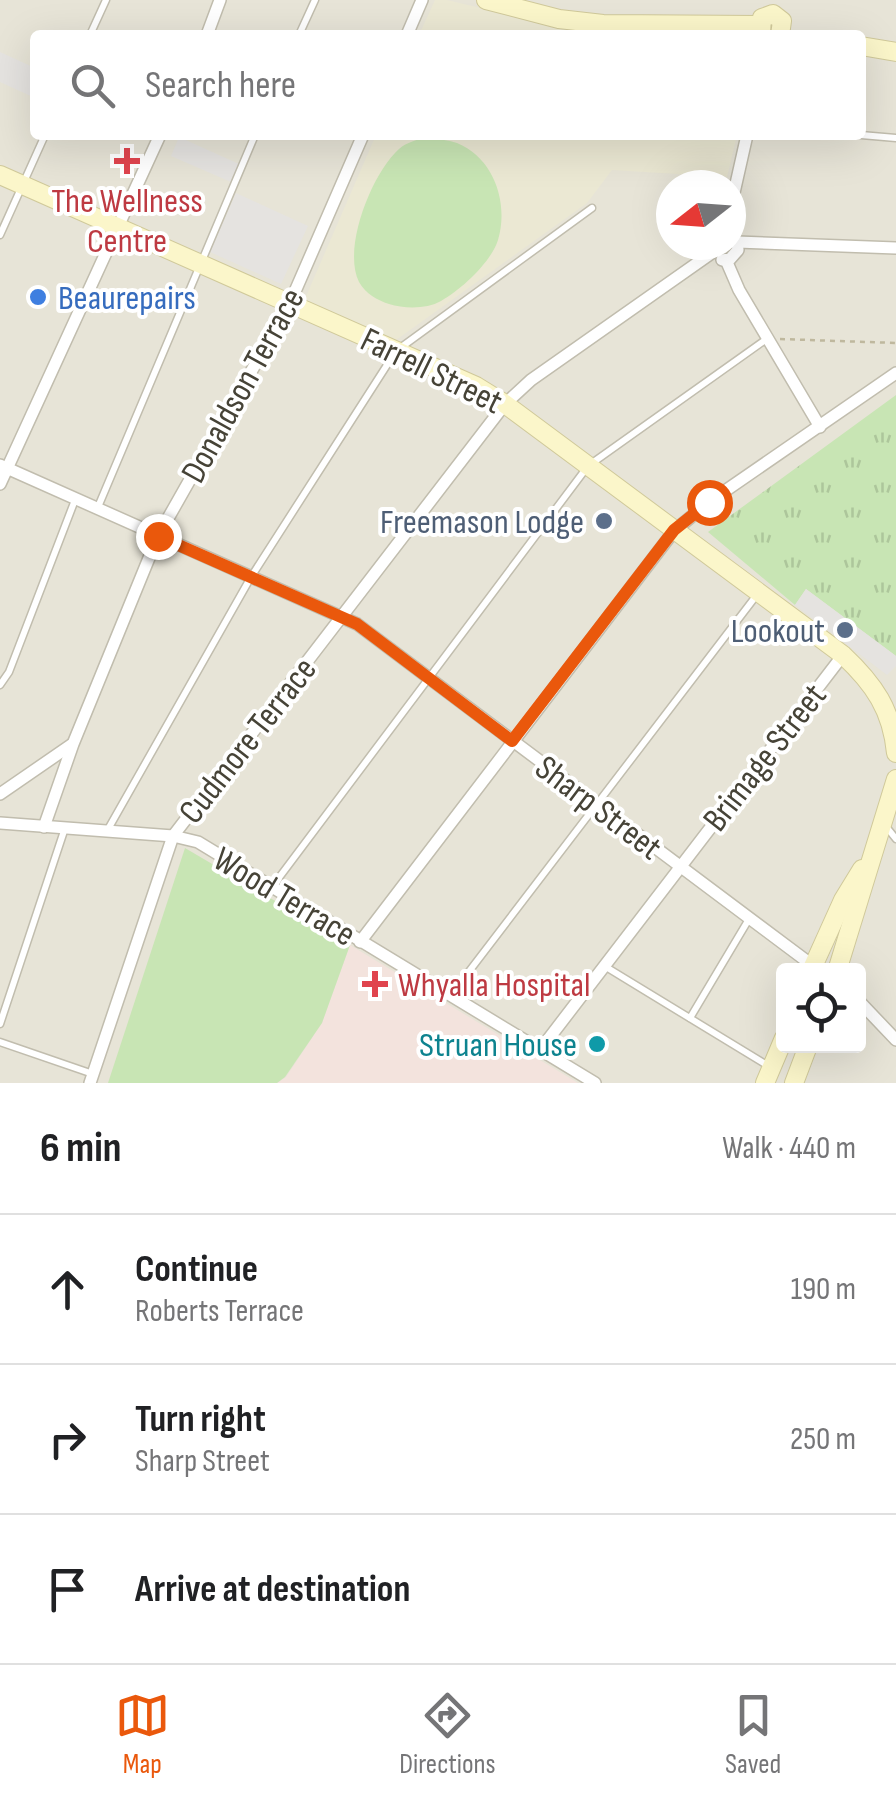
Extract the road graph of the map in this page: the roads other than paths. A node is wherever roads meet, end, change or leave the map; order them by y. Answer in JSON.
{"nodes":[{"id":1,"x":106,"y":0,"type":"edge"},
{"id":2,"x":220,"y":0,"type":"edge"},
{"id":3,"x":315,"y":0,"type":"edge"},
{"id":4,"x":422,"y":0,"type":"edge"},
{"id":5,"x":486,"y":0,"type":"edge"},
{"id":6,"x":768,"y":19,"type":"edge"},
{"id":7,"x":92,"y":30,"type":"edge"},
{"id":8,"x":208,"y":30,"type":"edge"},
{"id":9,"x":302,"y":30,"type":"edge"},
{"id":10,"x":409,"y":30,"type":"edge"},
{"id":11,"x":866,"y":47,"type":"edge"},
{"id":12,"x":896,"y":52,"type":"edge"},
{"id":13,"x":866,"y":135,"type":"edge"},
{"id":14,"x":896,"y":138,"type":"edge"},
{"id":15,"x":42,"y":140,"type":"edge"},
{"id":16,"x":158,"y":140,"type":"edge"},
{"id":17,"x":254,"y":140,"type":"edge"},
{"id":18,"x":361,"y":140,"type":"edge"},
{"id":19,"x":746,"y":140,"type":"edge"},
{"id":20,"x":739,"y":170,"type":"edge"},
{"id":21,"x":0,"y":175,"type":"edge"},
{"id":22,"x":22,"y":185,"type":"junction"},
{"id":23,"x":592,"y":208,"type":"dead end"},
{"id":24,"x":117,"y":228,"type":"junction"},
{"id":25,"x":0,"y":235,"type":"edge"},
{"id":26,"x":746,"y":240,"type":"edge"},
{"id":27,"x":896,"y":248,"type":"edge"},
{"id":28,"x":696,"y":260,"type":"edge"},
{"id":29,"x":726,"y":260,"type":"edge"},
{"id":30,"x":199,"y":263,"type":"junction"},
{"id":31,"x":290,"y":303,"type":"junction"},
{"id":32,"x":768,"y":338,"type":"junction"},
{"id":33,"x":396,"y":350,"type":"junction"},
{"id":34,"x":896,"y":374,"type":"edge"},
{"id":35,"x":505,"y":404,"type":"junction"},
{"id":36,"x":820,"y":427,"type":"junction"},
{"id":37,"x":588,"y":466,"type":"junction"},
{"id":38,"x":4,"y":467,"type":"edge"},
{"id":39,"x":0,"y":484,"type":"edge"},
{"id":40,"x":76,"y":499,"type":"junction"},
{"id":41,"x":97,"y":509,"type":"junction"},
{"id":42,"x":674,"y":530,"type":"junction"},
{"id":43,"x":158,"y":536,"type":"junction"},
{"id":44,"x":251,"y":577,"type":"junction"},
{"id":45,"x":759,"y":592,"type":"junction"},
{"id":46,"x":342,"y":618,"type":"junction"},
{"id":47,"x":843,"y":655,"type":"junction"},
{"id":48,"x":428,"y":678,"type":"junction"},
{"id":49,"x":0,"y":685,"type":"edge"},
{"id":50,"x":895,"y":730,"type":"edge"},
{"id":51,"x":512,"y":741,"type":"junction"},
{"id":52,"x":73,"y":744,"type":"junction"},
{"id":53,"x":896,"y":753,"type":"edge"},
{"id":54,"x":896,"y":779,"type":"edge"},
{"id":55,"x":0,"y":794,"type":"edge"},
{"id":56,"x":596,"y":805,"type":"junction"},
{"id":57,"x":0,"y":823,"type":"edge"},
{"id":58,"x":44,"y":827,"type":"junction"},
{"id":59,"x":65,"y":828,"type":"junction"},
{"id":60,"x":890,"y":831,"type":"edge"},
{"id":61,"x":107,"y":832,"type":"junction"},
{"id":62,"x":173,"y":836,"type":"junction"},
{"id":63,"x":876,"y":847,"type":"junction"},
{"id":64,"x":678,"y":868,"type":"junction"},
{"id":65,"x":271,"y":888,"type":"junction"},
{"id":66,"x":749,"y":919,"type":"junction"},
{"id":67,"x":360,"y":942,"type":"junction"},
{"id":68,"x":806,"y":963,"type":"edge"},
{"id":69,"x":817,"y":963,"type":"edge"},
{"id":70,"x":839,"y":963,"type":"edge"},
{"id":71,"x":604,"y":966,"type":"junction"},
{"id":72,"x":450,"y":996,"type":"junction"},
{"id":73,"x":866,"y":1008,"type":"edge"},
{"id":74,"x":690,"y":1018,"type":"junction"},
{"id":75,"x":0,"y":1024,"type":"edge"},
{"id":76,"x":896,"y":1040,"type":"edge"},
{"id":77,"x":0,"y":1042,"type":"edge"},
{"id":78,"x":540,"y":1050,"type":"junction"},
{"id":79,"x":806,"y":1053,"type":"edge"},
{"id":80,"x":768,"y":1075,"type":"edge"},
{"id":81,"x":92,"y":1078,"type":"edge"},
{"id":82,"x":796,"y":1082,"type":"edge"},
{"id":83,"x":594,"y":1083,"type":"edge"}],
"edges":[{"from":1,"to":7,"type":"lane"},
{"from":2,"to":8,"type":"street"},
{"from":3,"to":9,"type":"lane"},
{"from":4,"to":10,"type":"street"},
{"from":5,"to":6,"type":"main road"},
{"from":11,"to":12,"type":"main road"},
{"from":13,"to":14,"type":"lane"},
{"from":15,"to":22,"type":"lane"},
{"from":16,"to":24,"type":"street"},
{"from":17,"to":30,"type":"lane"},
{"from":18,"to":31,"type":"street","name":"Donaldson Terrace"},
{"from":19,"to":20,"type":"street"},
{"from":21,"to":22,"type":"main road","name":"Farrell Street"},
{"from":22,"to":24,"type":"main road","name":"Farrell Street"},
{"from":22,"to":25,"type":"lane"},
{"from":23,"to":33,"type":"lane"},
{"from":24,"to":30,"type":"main road","name":"Farrell Street"},
{"from":24,"to":38,"type":"street"},
{"from":26,"to":27,"type":"street"},
{"from":28,"to":35,"type":"street","name":"Cudmore Terrace"},
{"from":29,"to":32,"type":"street"},
{"from":30,"to":31,"type":"main road","name":"Farrell Street"},
{"from":30,"to":41,"type":"lane"},
{"from":31,"to":33,"type":"main road","name":"Farrell Street"},
{"from":31,"to":43,"type":"street","name":"Donaldson Terrace"},
{"from":32,"to":36,"type":"street"},
{"from":32,"to":37,"type":"lane"},
{"from":33,"to":35,"type":"main road","name":"Farrell Street"},
{"from":33,"to":44,"type":"lane"},
{"from":34,"to":36,"type":"street"},
{"from":35,"to":37,"type":"main road","name":"Farrell Street"},
{"from":35,"to":46,"type":"street","name":"Cudmore Terrace"},
{"from":36,"to":42,"type":"street"},
{"from":37,"to":42,"type":"main road","name":"Farrell Street"},
{"from":37,"to":48,"type":"lane"},
{"from":38,"to":39,"type":"street"},
{"from":38,"to":40,"type":"street","name":"Sharp Street"},
{"from":40,"to":41,"type":"street","name":"Sharp Street"},
{"from":40,"to":49,"type":"lane"},
{"from":41,"to":43,"type":"street","name":"Sharp Street"},
{"from":42,"to":45,"type":"main road","name":"Farrell Street"},
{"from":42,"to":51,"type":"street"},
{"from":43,"to":44,"type":"street","name":"Sharp Street"},
{"from":43,"to":52,"type":"street","name":"Donaldson Terrace"},
{"from":44,"to":46,"type":"street","name":"Sharp Street"},
{"from":44,"to":61,"type":"lane"},
{"from":45,"to":47,"type":"main road","name":"Farrell Street"},
{"from":45,"to":56,"type":"lane"},
{"from":46,"to":48,"type":"street","name":"Sharp Street"},
{"from":46,"to":62,"type":"street","name":"Cudmore Terrace"},
{"from":47,"to":50,"type":"main road","name":"Farrell Street"},
{"from":47,"to":64,"type":"street","name":"Brimage Street"},
{"from":48,"to":51,"type":"street","name":"Sharp Street"},
{"from":48,"to":65,"type":"lane"},
{"from":50,"to":53,"type":"main road","name":"Farrell Street"},
{"from":51,"to":56,"type":"street","name":"Sharp Street"},
{"from":51,"to":67,"type":"street"},
{"from":52,"to":55,"type":"street"},
{"from":52,"to":58,"type":"street","name":"Donaldson Terrace"},
{"from":54,"to":60,"type":"main road"},
{"from":56,"to":64,"type":"street","name":"Sharp Street"},
{"from":56,"to":72,"type":"lane"},
{"from":57,"to":58,"type":"street","name":"Wood Terrace"},
{"from":58,"to":59,"type":"street","name":"Wood Terrace"},
{"from":59,"to":61,"type":"street","name":"Wood Terrace"},
{"from":59,"to":75,"type":"lane"},
{"from":60,"to":63,"type":"main road"},
{"from":61,"to":62,"type":"street","name":"Wood Terrace"},
{"from":62,"to":65,"type":"street","name":"Wood Terrace"},
{"from":62,"to":81,"type":"street","name":"Cudmore Terrace"},
{"from":63,"to":69,"type":"main road"},
{"from":63,"to":70,"type":"main road"},
{"from":64,"to":66,"type":"street","name":"Sharp Street"},
{"from":64,"to":71,"type":"street","name":"Brimage Street"},
{"from":65,"to":67,"type":"street","name":"Wood Terrace"},
{"from":66,"to":68,"type":"street","name":"Sharp Street"},
{"from":66,"to":74,"type":"lane"},
{"from":67,"to":72,"type":"street","name":"Wood Terrace"},
{"from":71,"to":74,"type":"lane"},
{"from":71,"to":78,"type":"street","name":"Brimage Street"},
{"from":72,"to":78,"type":"street","name":"Wood Terrace"},
{"from":73,"to":76,"type":"street"},
{"from":74,"to":80,"type":"lane"},
{"from":77,"to":81,"type":"lane"},
{"from":78,"to":83,"type":"street","name":"Wood Terrace"},
{"from":79,"to":82,"type":"main road"}]}
